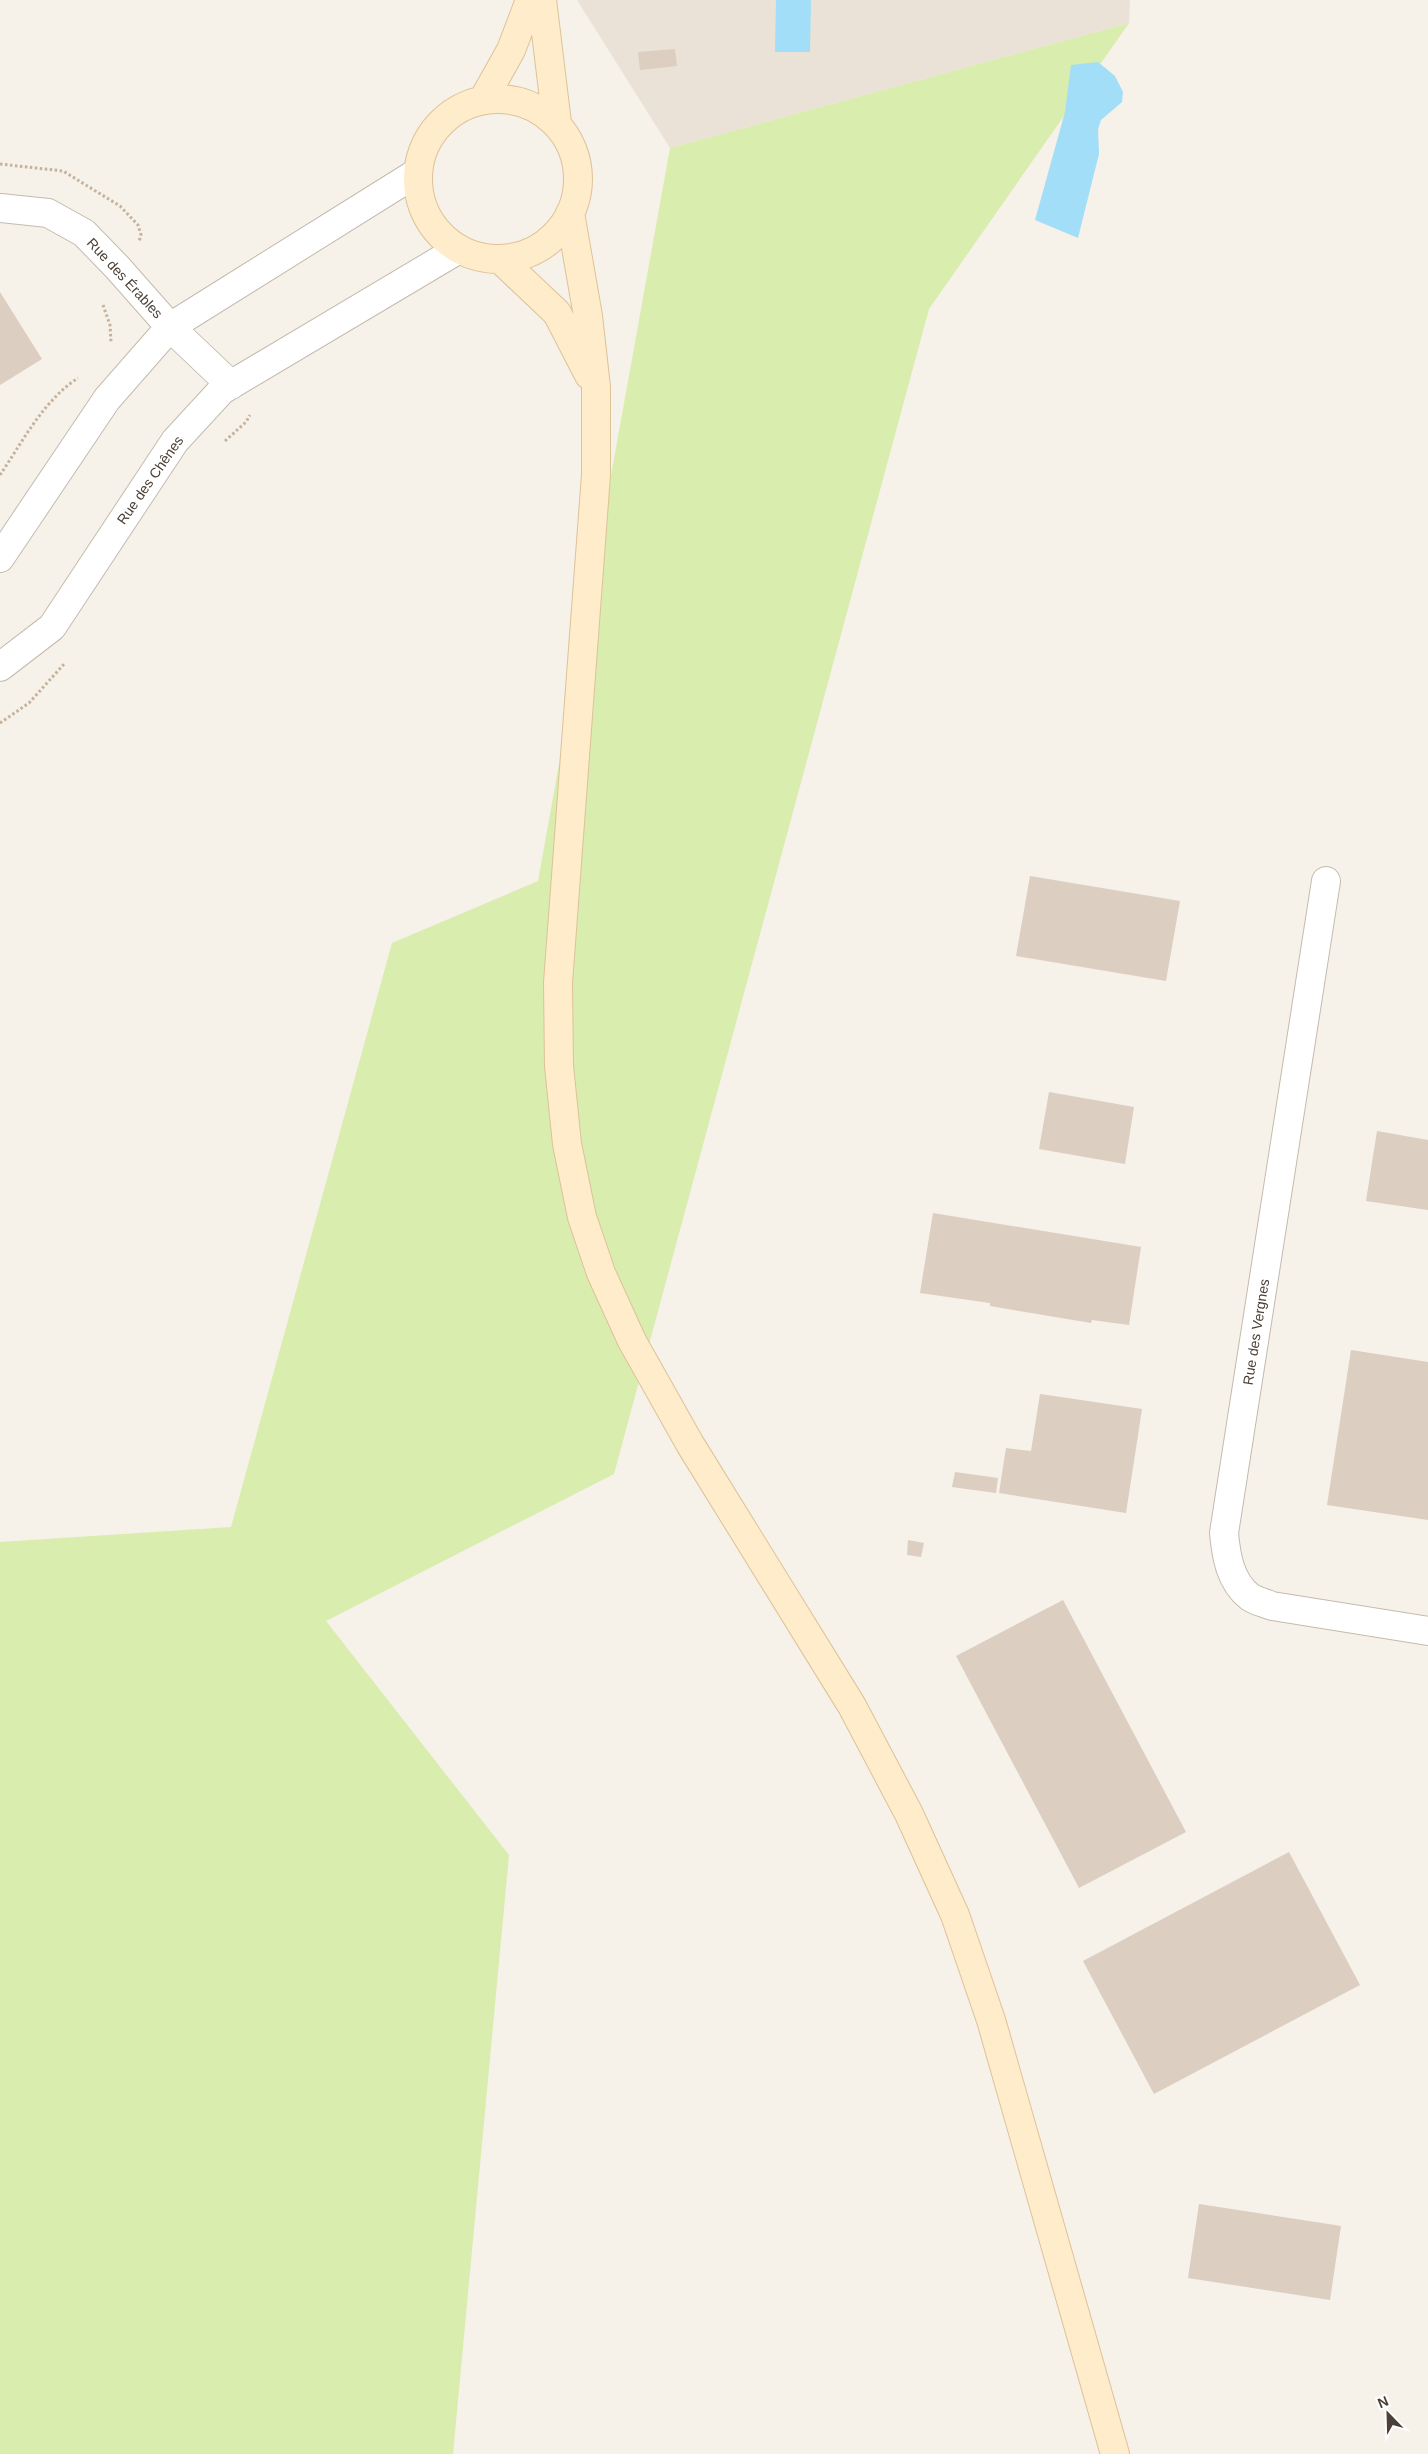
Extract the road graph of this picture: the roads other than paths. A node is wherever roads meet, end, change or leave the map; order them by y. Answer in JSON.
{"nodes":[{"id":1,"x":530,"y":0,"type":"edge"},
{"id":2,"x":542,"y":0,"type":"edge"},
{"id":3,"x":483,"y":100,"type":"junction"},
{"id":4,"x":557,"y":124,"type":"junction"},
{"id":5,"x":418,"y":172,"type":"junction"},
{"id":6,"x":0,"y":208,"type":"edge"},
{"id":7,"x":570,"y":214,"type":"junction"},
{"id":8,"x":459,"y":249,"type":"junction"},
{"id":9,"x":500,"y":259,"type":"junction"},
{"id":10,"x":170,"y":327,"type":"junction"},
{"id":11,"x":231,"y":385,"type":"junction"},
{"id":12,"x":596,"y":387,"type":"junction"},
{"id":13,"x":0,"y":558,"type":"edge"},
{"id":14,"x":0,"y":667,"type":"edge"},
{"id":15,"x":1326,"y":881,"type":"dead end"},
{"id":16,"x":1428,"y":1631,"type":"edge"},
{"id":17,"x":1114,"y":2454,"type":"edge"}],
"edges":[{"from":1,"to":3,"type":"street"},
{"from":2,"to":4,"type":"street"},
{"from":3,"to":4,"type":"street"},
{"from":3,"to":5,"type":"street"},
{"from":4,"to":7,"type":"street"},
{"from":5,"to":8,"type":"street"},
{"from":5,"to":10,"type":"street"},
{"from":6,"to":10,"type":"street","name":"Rue des Érables"},
{"from":7,"to":9,"type":"street"},
{"from":7,"to":12,"type":"street"},
{"from":8,"to":9,"type":"street"},
{"from":8,"to":11,"type":"street","name":"Rue des Chênes"},
{"from":9,"to":12,"type":"street"},
{"from":10,"to":11,"type":"street","name":"Rue des Érables"},
{"from":10,"to":13,"type":"street"},
{"from":11,"to":14,"type":"street","name":"Rue des Chênes"},
{"from":12,"to":17,"type":"street"},
{"from":15,"to":16,"type":"street","name":"Rue des Vergnes"}]}
